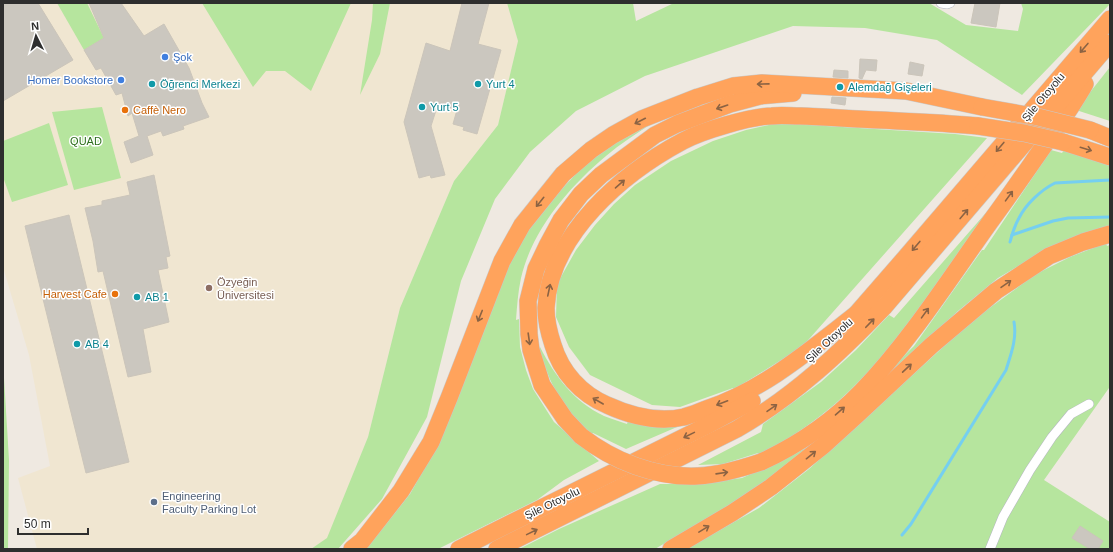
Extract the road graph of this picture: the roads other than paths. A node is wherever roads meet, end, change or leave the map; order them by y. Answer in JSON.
{"nodes":[{"id":1,"x":941,"y":3,"type":"edge"},
{"id":2,"x":950,"y":3,"type":"edge"},
{"id":3,"x":1110,"y":19,"type":"edge"},
{"id":4,"x":1106,"y":47,"type":"edge"},
{"id":5,"x":982,"y":107,"type":"junction"},
{"id":6,"x":1110,"y":136,"type":"edge"},
{"id":7,"x":1110,"y":157,"type":"edge"},
{"id":8,"x":1110,"y":234,"type":"edge"},
{"id":9,"x":859,"y":312,"type":"junction"},
{"id":10,"x":1089,"y":404,"type":"dead end"},
{"id":11,"x":352,"y":549,"type":"edge"},
{"id":12,"x":459,"y":549,"type":"edge"},
{"id":13,"x":497,"y":549,"type":"edge"},
{"id":14,"x":671,"y":549,"type":"edge"},
{"id":15,"x":990,"y":549,"type":"edge"}],
"edges":[{"from":1,"to":2,"type":"street"},
{"from":3,"to":9,"type":"highway","name":"Şile Otoyolu","one_way":true},
{"from":5,"to":4,"type":"highway","one_way":true,"bridge":true},
{"from":13,"to":4,"type":"highway","name":"Şile Otoyolu","one_way":true},
{"from":5,"to":6,"type":"highway","bridge":true},
{"from":5,"to":11,"type":"highway","one_way":true},
{"from":9,"to":7,"type":"highway","one_way":true,"bridge":true},
{"from":14,"to":8,"type":"highway","one_way":true},
{"from":9,"to":12,"type":"highway","name":"Şile Otoyolu","one_way":true},
{"from":10,"to":15,"type":"street"}]}
